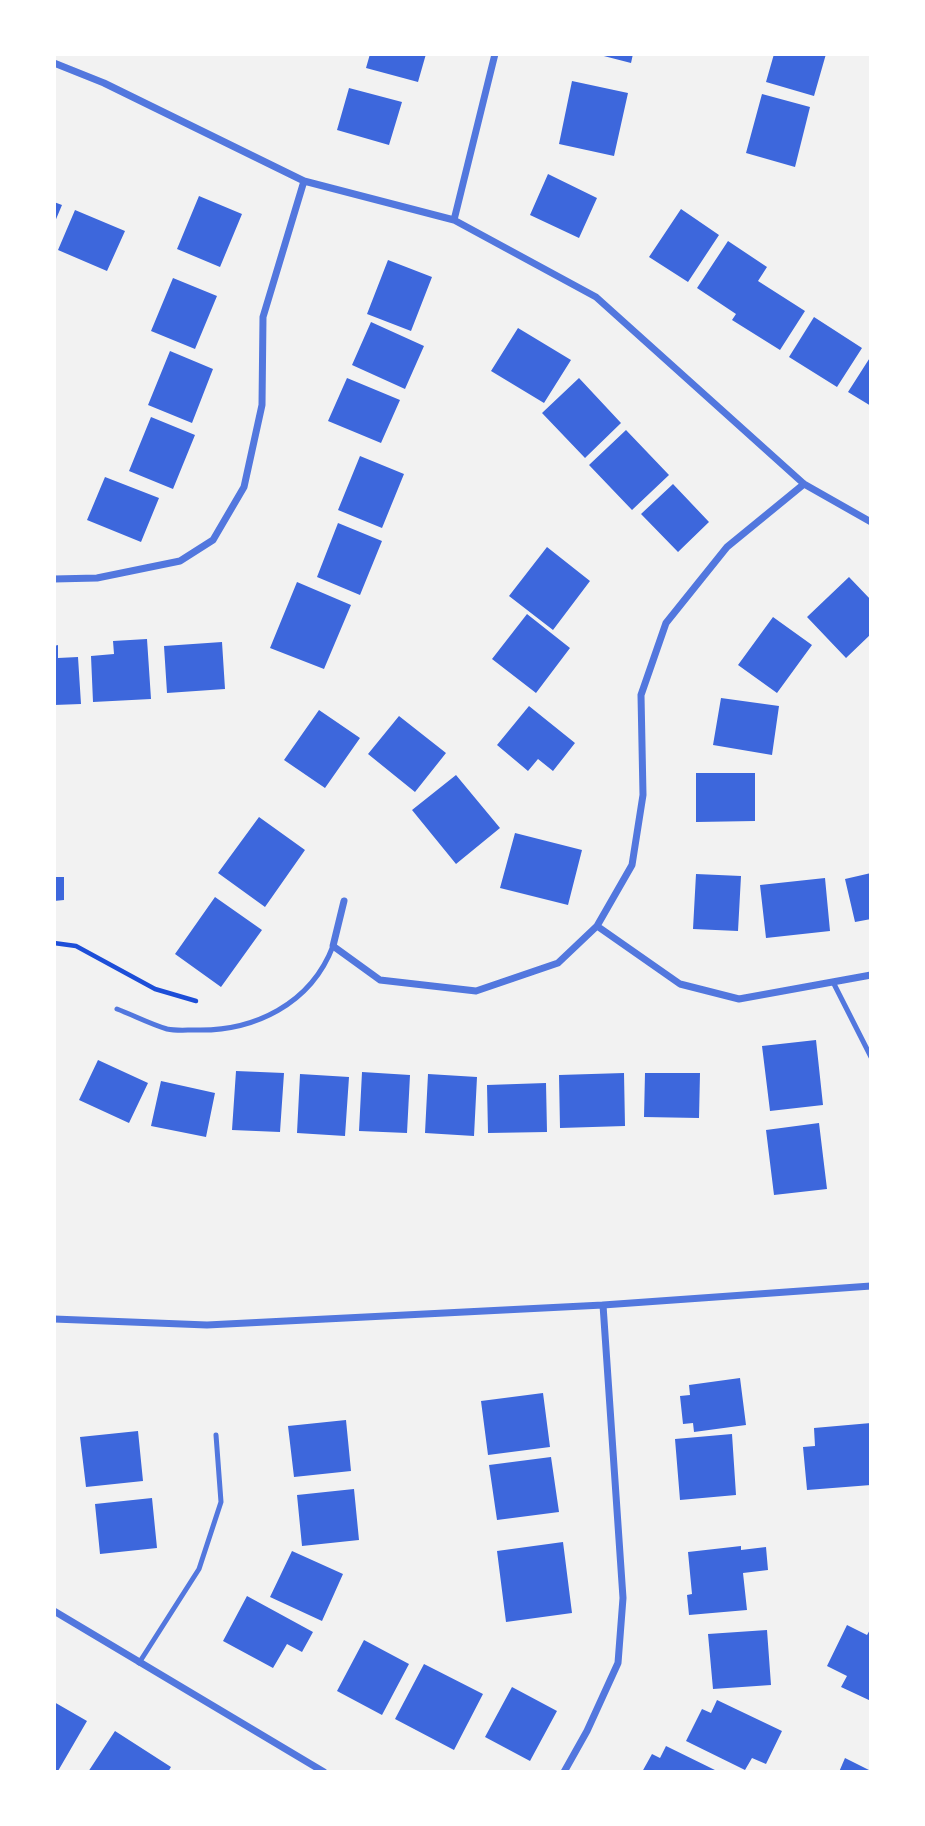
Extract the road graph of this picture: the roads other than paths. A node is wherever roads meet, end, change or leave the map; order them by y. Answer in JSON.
{"nodes":[{"id":1,"x":495,"y":54,"type":"edge"},
{"id":2,"x":54,"y":63,"type":"edge"},
{"id":3,"x":304,"y":181,"type":"junction"},
{"id":4,"x":454,"y":220,"type":"junction"},
{"id":5,"x":804,"y":484,"type":"junction"},
{"id":6,"x":871,"y":522,"type":"edge"},
{"id":7,"x":54,"y":579,"type":"edge"},
{"id":8,"x":344,"y":901,"type":"dead end"},
{"id":9,"x":597,"y":926,"type":"junction"},
{"id":10,"x":333,"y":946,"type":"junction"},
{"id":11,"x":871,"y":975,"type":"edge"},
{"id":12,"x":833,"y":982,"type":"junction"},
{"id":13,"x":117,"y":1009,"type":"dead end"},
{"id":14,"x":871,"y":1057,"type":"edge"},
{"id":15,"x":871,"y":1286,"type":"edge"},
{"id":16,"x":603,"y":1305,"type":"junction"},
{"id":17,"x":54,"y":1320,"type":"edge"},
{"id":18,"x":216,"y":1435,"type":"dead end"},
{"id":19,"x":54,"y":1611,"type":"edge"},
{"id":20,"x":139,"y":1663,"type":"junction"},
{"id":21,"x":324,"y":1772,"type":"edge"},
{"id":22,"x":564,"y":1772,"type":"edge"}],
"edges":[{"from":1,"to":4,"type":"street"},
{"from":2,"to":3,"type":"street"},
{"from":3,"to":4,"type":"street"},
{"from":3,"to":7,"type":"street"},
{"from":4,"to":5,"type":"street"},
{"from":5,"to":6,"type":"street"},
{"from":5,"to":9,"type":"street"},
{"from":8,"to":10,"type":"street"},
{"from":9,"to":10,"type":"street"},
{"from":9,"to":12,"type":"street"},
{"from":10,"to":13,"type":"lane"},
{"from":11,"to":12,"type":"street"},
{"from":12,"to":14,"type":"lane"},
{"from":15,"to":16,"type":"street"},
{"from":16,"to":17,"type":"street"},
{"from":16,"to":22,"type":"street"},
{"from":18,"to":20,"type":"lane"},
{"from":19,"to":20,"type":"street"},
{"from":20,"to":21,"type":"street"}]}
